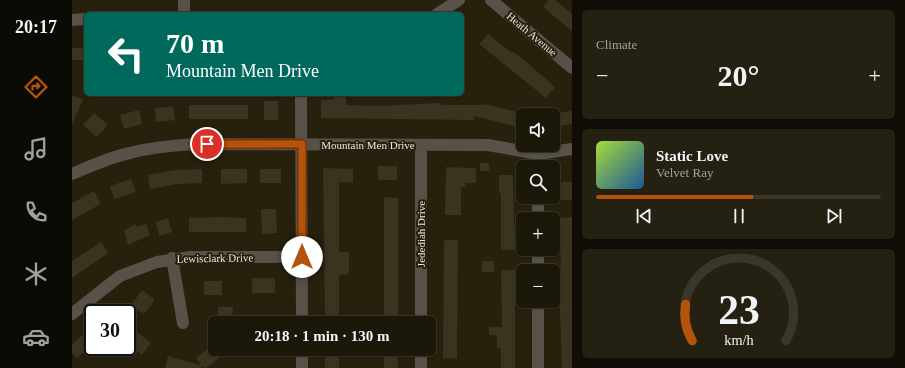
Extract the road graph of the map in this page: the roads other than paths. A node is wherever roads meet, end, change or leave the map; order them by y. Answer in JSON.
{"nodes":[{"id":1,"x":184,"y":0,"type":"edge"},
{"id":2,"x":459,"y":0,"type":"edge"},
{"id":3,"x":491,"y":0,"type":"edge"},
{"id":4,"x":184,"y":12,"type":"edge"},
{"id":5,"x":440,"y":12,"type":"edge"},
{"id":6,"x":72,"y":20,"type":"edge"},
{"id":7,"x":84,"y":20,"type":"edge"},
{"id":8,"x":572,"y":68,"type":"edge"},
{"id":9,"x":301,"y":96,"type":"edge"},
{"id":10,"x":302,"y":144,"type":"junction"},
{"id":11,"x":421,"y":145,"type":"junction"},
{"id":12,"x":572,"y":149,"type":"edge"},
{"id":13,"x":538,"y":154,"type":"junction"},
{"id":14,"x":538,"y":160,"type":"edge"},
{"id":15,"x":72,"y":174,"type":"edge"},
{"id":16,"x":302,"y":257,"type":"junction"},
{"id":17,"x":172,"y":258,"type":"junction"},
{"id":18,"x":538,"y":308,"type":"edge"},
{"id":19,"x":72,"y":314,"type":"edge"},
{"id":20,"x":302,"y":316,"type":"edge"},
{"id":21,"x":421,"y":316,"type":"edge"},
{"id":22,"x":183,"y":323,"type":"dead end"},
{"id":23,"x":302,"y":356,"type":"edge"},
{"id":24,"x":421,"y":356,"type":"edge"},
{"id":25,"x":302,"y":368,"type":"edge"},
{"id":26,"x":421,"y":368,"type":"edge"},
{"id":27,"x":538,"y":368,"type":"edge"}],
"edges":[{"from":1,"to":4,"type":"street"},
{"from":2,"to":5,"type":"street"},
{"from":3,"to":8,"type":"street","name":"Heath Avenue"},
{"from":6,"to":7,"type":"street"},
{"from":9,"to":10,"type":"street"},
{"from":10,"to":11,"type":"street","name":"Mountain Men Drive"},
{"from":10,"to":15,"type":"street","name":"Mountain Men Drive"},
{"from":10,"to":16,"type":"street"},
{"from":11,"to":13,"type":"street","name":"Mountain Men Drive"},
{"from":11,"to":21,"type":"street","name":"Jedediah Drive"},
{"from":12,"to":13,"type":"street","name":"Mountain Men Drive"},
{"from":13,"to":14,"type":"street"},
{"from":16,"to":17,"type":"street","name":"Lewisclark Drive"},
{"from":16,"to":20,"type":"street"},
{"from":17,"to":19,"type":"street","name":"Lewisclark Drive"},
{"from":17,"to":22,"type":"street"},
{"from":18,"to":27,"type":"street"},
{"from":23,"to":25,"type":"street"},
{"from":24,"to":26,"type":"street"}]}
